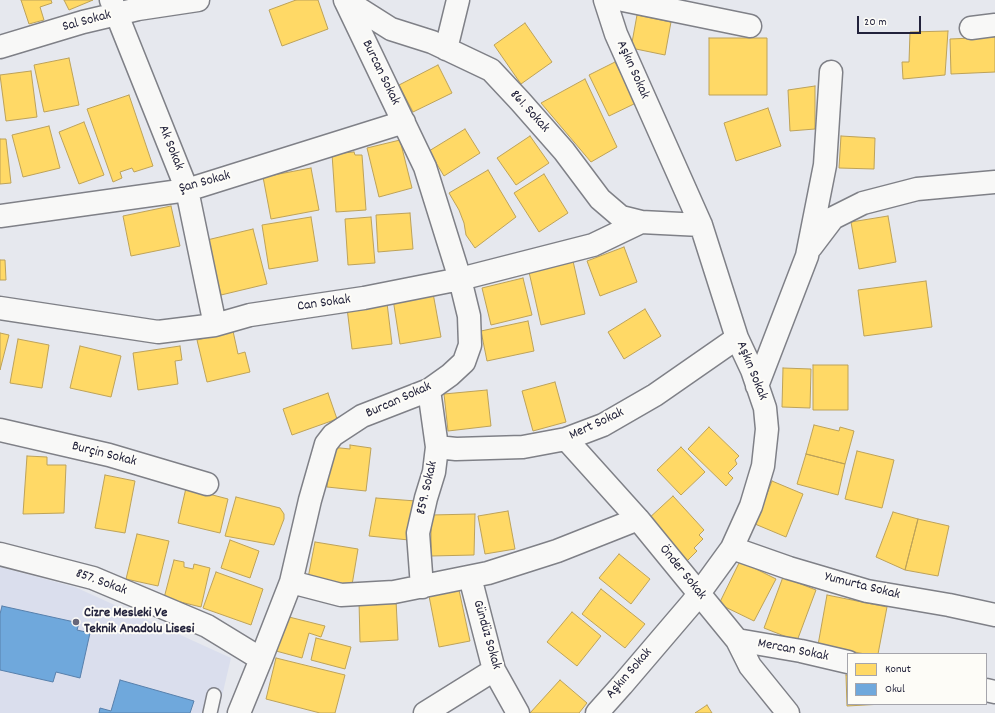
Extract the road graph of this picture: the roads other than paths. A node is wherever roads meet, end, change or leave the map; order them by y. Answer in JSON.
{"nodes":[{"id":1,"x":198,"y":0,"type":"edge"},
{"id":2,"x":345,"y":0,"type":"edge"},
{"id":3,"x":458,"y":0,"type":"edge"},
{"id":4,"x":605,"y":0,"type":"edge"},
{"id":5,"x":622,"y":0,"type":"edge"},
{"id":6,"x":114,"y":7,"type":"edge"},
{"id":7,"x":995,"y":25,"type":"edge"},
{"id":8,"x":750,"y":26,"type":"dead end"},
{"id":9,"x":971,"y":28,"type":"dead end"},
{"id":10,"x":0,"y":47,"type":"edge"},
{"id":11,"x":446,"y":48,"type":"junction"},
{"id":12,"x":831,"y":72,"type":"dead end"},
{"id":13,"x":404,"y":122,"type":"junction"},
{"id":14,"x":995,"y":182,"type":"edge"},
{"id":15,"x":187,"y":190,"type":"junction"},
{"id":16,"x":0,"y":216,"type":"edge"},
{"id":17,"x":641,"y":222,"type":"junction"},
{"id":18,"x":701,"y":225,"type":"junction"},
{"id":19,"x":808,"y":251,"type":"junction"},
{"id":20,"x":460,"y":279,"type":"junction"},
{"id":21,"x":0,"y":308,"type":"edge"},
{"id":22,"x":214,"y":325,"type":"junction"},
{"id":23,"x":737,"y":338,"type":"junction"},
{"id":24,"x":757,"y":386,"type":"junction"},
{"id":25,"x":429,"y":390,"type":"junction"},
{"id":26,"x":0,"y":430,"type":"edge"},
{"id":27,"x":566,"y":440,"type":"junction"},
{"id":28,"x":437,"y":446,"type":"junction"},
{"id":29,"x":207,"y":484,"type":"dead end"},
{"id":30,"x":638,"y":519,"type":"junction"},
{"id":31,"x":732,"y":548,"type":"junction"},
{"id":32,"x":0,"y":554,"type":"edge"},
{"id":33,"x":470,"y":577,"type":"junction"},
{"id":34,"x":290,"y":582,"type":"junction"},
{"id":35,"x":422,"y":587,"type":"junction"},
{"id":36,"x":698,"y":594,"type":"junction"},
{"id":37,"x":995,"y":615,"type":"edge"},
{"id":38,"x":737,"y":640,"type":"junction"},
{"id":39,"x":261,"y":659,"type":"junction"},
{"id":40,"x":847,"y":662,"type":"edge"},
{"id":41,"x":494,"y":670,"type":"junction"},
{"id":42,"x":214,"y":695,"type":"dead end"},
{"id":43,"x":210,"y":713,"type":"edge"},
{"id":44,"x":239,"y":713,"type":"edge"},
{"id":45,"x":425,"y":713,"type":"edge"},
{"id":46,"x":518,"y":713,"type":"edge"},
{"id":47,"x":596,"y":713,"type":"edge"},
{"id":48,"x":788,"y":713,"type":"edge"}],
"edges":[{"from":1,"to":6,"type":"street","name":"Sal Sokak"},
{"from":2,"to":11,"type":"street","name":"861. Sokak"},
{"from":2,"to":13,"type":"street","name":"Burcan Sokak"},
{"from":3,"to":11,"type":"street"},
{"from":4,"to":18,"type":"street","name":"Aşkın Sokak"},
{"from":5,"to":8,"type":"street"},
{"from":6,"to":10,"type":"street","name":"Sal Sokak"},
{"from":6,"to":15,"type":"street","name":"Ak Sokak"},
{"from":7,"to":9,"type":"street"},
{"from":11,"to":17,"type":"street","name":"861. Sokak"},
{"from":12,"to":19,"type":"street"},
{"from":13,"to":15,"type":"street","name":"Şan Sokak"},
{"from":13,"to":20,"type":"street","name":"Burcan Sokak"},
{"from":14,"to":19,"type":"street"},
{"from":15,"to":16,"type":"street","name":"Şan Sokak"},
{"from":15,"to":22,"type":"street","name":"Ak Sokak"},
{"from":17,"to":18,"type":"street","name":"861. Sokak"},
{"from":17,"to":20,"type":"street","name":"Can Sokak"},
{"from":18,"to":23,"type":"street","name":"Aşkın Sokak"},
{"from":19,"to":24,"type":"street"},
{"from":20,"to":22,"type":"street","name":"Can Sokak"},
{"from":20,"to":25,"type":"street","name":"Burcan Sokak"},
{"from":21,"to":22,"type":"street","name":"Can Sokak"},
{"from":23,"to":24,"type":"street","name":"Aşkın Sokak"},
{"from":23,"to":27,"type":"street","name":"Mert Sokak"},
{"from":24,"to":31,"type":"street","name":"Aşkın Sokak"},
{"from":25,"to":28,"type":"street","name":"859. Sokak"},
{"from":25,"to":34,"type":"street","name":"Burcan Sokak"},
{"from":26,"to":29,"type":"street","name":"Burçin Sokak"},
{"from":27,"to":28,"type":"street","name":"Mert Sokak"},
{"from":27,"to":30,"type":"street","name":"Önder Sokak"},
{"from":28,"to":35,"type":"street","name":"859. Sokak"},
{"from":30,"to":33,"type":"street"},
{"from":30,"to":36,"type":"street","name":"Önder Sokak"},
{"from":31,"to":36,"type":"street","name":"Aşkın Sokak"},
{"from":31,"to":37,"type":"street","name":"Yumurta Sokak"},
{"from":32,"to":39,"type":"street","name":"857. Sokak"},
{"from":33,"to":35,"type":"street"},
{"from":33,"to":41,"type":"street","name":"Gündüz Sokak"},
{"from":34,"to":35,"type":"street"},
{"from":34,"to":39,"type":"street","name":"Burcan Sokak"},
{"from":36,"to":38,"type":"street","name":"Önder Sokak"},
{"from":36,"to":47,"type":"street","name":"Aşkın Sokak"},
{"from":38,"to":40,"type":"street","name":"Mercan Sokak"},
{"from":38,"to":48,"type":"street","name":"Önder Sokak"},
{"from":39,"to":44,"type":"street","name":"Burcan Sokak"},
{"from":41,"to":45,"type":"street"},
{"from":41,"to":46,"type":"street","name":"Gündüz Sokak"},
{"from":42,"to":43,"type":"lane"}]}
